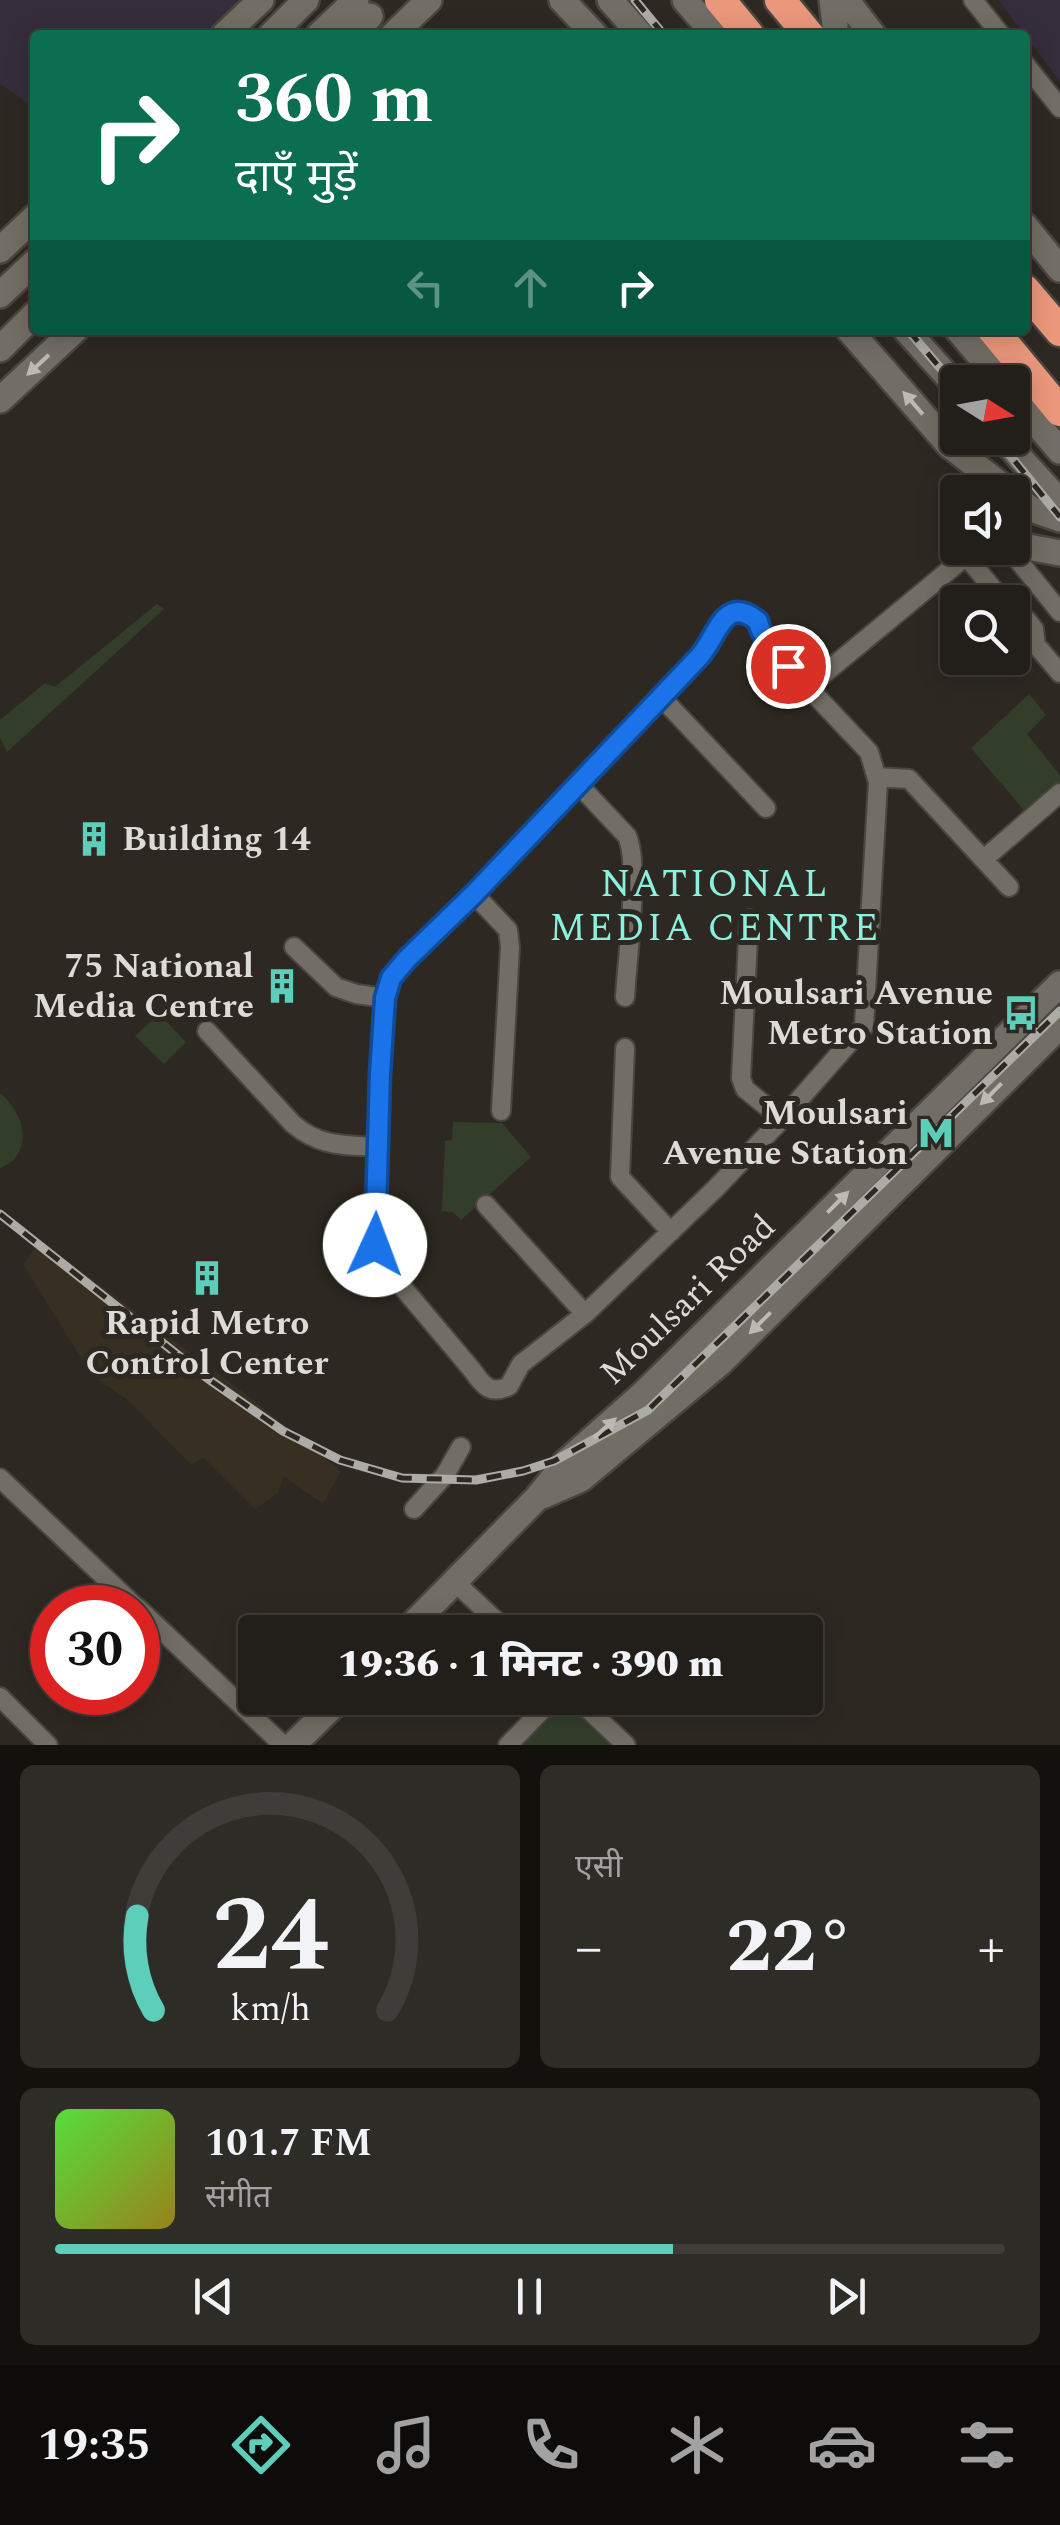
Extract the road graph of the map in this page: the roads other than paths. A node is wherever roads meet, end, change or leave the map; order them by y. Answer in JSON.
{"nodes":[{"id":1,"x":261,"y":0,"type":"edge"},
{"id":2,"x":306,"y":0,"type":"edge"},
{"id":3,"x":400,"y":0,"type":"edge"},
{"id":4,"x":429,"y":0,"type":"edge"},
{"id":5,"x":562,"y":0,"type":"edge"},
{"id":6,"x":610,"y":0,"type":"edge"},
{"id":7,"x":685,"y":0,"type":"edge"},
{"id":8,"x":720,"y":0,"type":"edge"},
{"id":9,"x":780,"y":0,"type":"edge"},
{"id":10,"x":832,"y":0,"type":"edge"},
{"id":11,"x":846,"y":0,"type":"edge"},
{"id":12,"x":973,"y":0,"type":"edge"},
{"id":13,"x":366,"y":22,"type":"edge"},
{"id":14,"x":229,"y":30,"type":"edge"},
{"id":15,"x":275,"y":30,"type":"edge"},
{"id":16,"x":338,"y":30,"type":"edge"},
{"id":17,"x":397,"y":30,"type":"edge"},
{"id":18,"x":589,"y":30,"type":"edge"},
{"id":19,"x":637,"y":30,"type":"edge"},
{"id":20,"x":711,"y":30,"type":"edge"},
{"id":21,"x":745,"y":30,"type":"edge"},
{"id":22,"x":805,"y":30,"type":"edge"},
{"id":23,"x":835,"y":30,"type":"edge"},
{"id":24,"x":870,"y":30,"type":"edge"},
{"id":25,"x":997,"y":30,"type":"edge"},
{"id":26,"x":1030,"y":70,"type":"edge"},
{"id":27,"x":1060,"y":108,"type":"edge"},
{"id":28,"x":30,"y":222,"type":"edge"},
{"id":29,"x":1030,"y":232,"type":"edge"},
{"id":30,"x":0,"y":250,"type":"edge"},
{"id":31,"x":30,"y":267,"type":"edge"},
{"id":32,"x":1060,"y":269,"type":"edge"},
{"id":33,"x":0,"y":296,"type":"edge"},
{"id":34,"x":1030,"y":296,"type":"edge"},
{"id":35,"x":30,"y":319,"type":"edge"},
{"id":36,"x":1060,"y":331,"type":"edge"},
{"id":37,"x":70,"y":335,"type":"edge"},
{"id":38,"x":853,"y":335,"type":"edge"},
{"id":39,"x":910,"y":335,"type":"edge"},
{"id":40,"x":962,"y":335,"type":"edge"},
{"id":41,"x":997,"y":335,"type":"edge"},
{"id":42,"x":0,"y":349,"type":"edge"},
{"id":43,"x":988,"y":365,"type":"edge"},
{"id":44,"x":940,"y":368,"type":"edge"},
{"id":45,"x":0,"y":400,"type":"edge"},
{"id":46,"x":1060,"y":411,"type":"edge"},
{"id":47,"x":1030,"y":416,"type":"edge"},
{"id":48,"x":1060,"y":451,"type":"edge"},
{"id":49,"x":1017,"y":455,"type":"edge"},
{"id":50,"x":987,"y":475,"type":"edge"},
{"id":51,"x":1060,"y":502,"type":"edge"},
{"id":52,"x":1030,"y":509,"type":"edge"},
{"id":53,"x":1060,"y":519,"type":"edge"},
{"id":54,"x":1030,"y":549,"type":"edge"},
{"id":55,"x":1060,"y":553,"type":"edge"},
{"id":56,"x":955,"y":565,"type":"edge"},
{"id":57,"x":1024,"y":565,"type":"edge"},
{"id":58,"x":1060,"y":612,"type":"edge"},
{"id":59,"x":1030,"y":623,"type":"edge"},
{"id":60,"x":1060,"y":673,"type":"edge"},
{"id":61,"x":808,"y":687,"type":"junction"},
{"id":62,"x":660,"y":696,"type":"junction"},
{"id":63,"x":876,"y":777,"type":"junction"},
{"id":64,"x":578,"y":784,"type":"junction"},
{"id":65,"x":1060,"y":793,"type":"edge"},
{"id":66,"x":766,"y":808,"type":"dead end"},
{"id":67,"x":984,"y":859,"type":"junction"},
{"id":68,"x":1008,"y":887,"type":"dead end"},
{"id":69,"x":474,"y":894,"type":"junction"},
{"id":70,"x":749,"y":919,"type":"dead end"},
{"id":71,"x":294,"y":948,"type":"dead end"},
{"id":72,"x":1060,"y":984,"type":"edge"},
{"id":73,"x":625,"y":996,"type":"dead end"},
{"id":74,"x":385,"y":998,"type":"junction"},
{"id":75,"x":1060,"y":1026,"type":"edge"},
{"id":76,"x":206,"y":1031,"type":"dead end"},
{"id":77,"x":625,"y":1048,"type":"dead end"},
{"id":78,"x":502,"y":1111,"type":"dead end"},
{"id":79,"x":782,"y":1119,"type":"junction"},
{"id":80,"x":378,"y":1147,"type":"junction"},
{"id":81,"x":486,"y":1206,"type":"dead end"},
{"id":82,"x":671,"y":1232,"type":"junction"},
{"id":83,"x":584,"y":1314,"type":"junction"},
{"id":84,"x":461,"y":1447,"type":"dead end"},
{"id":85,"x":0,"y":1478,"type":"edge"},
{"id":86,"x":537,"y":1498,"type":"junction"},
{"id":87,"x":414,"y":1509,"type":"dead end"},
{"id":88,"x":456,"y":1583,"type":"junction"},
{"id":89,"x":113,"y":1585,"type":"edge"},
{"id":90,"x":423,"y":1615,"type":"edge"},
{"id":91,"x":490,"y":1615,"type":"edge"},
{"id":92,"x":160,"y":1630,"type":"edge"},
{"id":93,"x":0,"y":1697,"type":"edge"},
{"id":94,"x":323,"y":1715,"type":"edge"},
{"id":95,"x":537,"y":1715,"type":"edge"},
{"id":96,"x":594,"y":1715,"type":"edge"},
{"id":97,"x":48,"y":1745,"type":"edge"},
{"id":98,"x":283,"y":1745,"type":"edge"},
{"id":99,"x":294,"y":1745,"type":"edge"},
{"id":100,"x":508,"y":1745,"type":"edge"},
{"id":101,"x":626,"y":1745,"type":"edge"}],
"edges":[{"from":1,"to":14,"type":"street"},
{"from":2,"to":15,"type":"street"},
{"from":3,"to":13,"type":"street"},
{"from":4,"to":17,"type":"street"},
{"from":5,"to":18,"type":"street"},
{"from":6,"to":19,"type":"street"},
{"from":7,"to":20,"type":"street"},
{"from":8,"to":21,"type":"highway"},
{"from":9,"to":22,"type":"highway"},
{"from":10,"to":23,"type":"street"},
{"from":11,"to":24,"type":"street"},
{"from":12,"to":25,"type":"street"},
{"from":13,"to":16,"type":"street"},
{"from":26,"to":27,"type":"street"},
{"from":28,"to":30,"type":"street"},
{"from":29,"to":32,"type":"street"},
{"from":31,"to":33,"type":"street"},
{"from":34,"to":36,"type":"highway"},
{"from":35,"to":42,"type":"street"},
{"from":37,"to":45,"type":"street","one_way":true},
{"from":50,"to":38,"type":"street","one_way":true},
{"from":39,"to":44,"type":"street"},
{"from":40,"to":43,"type":"street"},
{"from":41,"to":46,"type":"highway"},
{"from":47,"to":48,"type":"street"},
{"from":49,"to":51,"type":"street"},
{"from":52,"to":53,"type":"street"},
{"from":54,"to":55,"type":"street"},
{"from":56,"to":61,"type":"street"},
{"from":57,"to":58,"type":"street"},
{"from":59,"to":60,"type":"street"},
{"from":61,"to":62,"type":"street"},
{"from":61,"to":63,"type":"street"},
{"from":62,"to":64,"type":"street"},
{"from":62,"to":66,"type":"street"},
{"from":63,"to":67,"type":"street"},
{"from":63,"to":79,"type":"street"},
{"from":64,"to":69,"type":"street"},
{"from":64,"to":73,"type":"street"},
{"from":65,"to":67,"type":"street"},
{"from":67,"to":68,"type":"street"},
{"from":69,"to":74,"type":"street"},
{"from":69,"to":78,"type":"street"},
{"from":70,"to":79,"type":"street"},
{"from":71,"to":74,"type":"street"},
{"from":86,"to":72,"type":"street","name":"Moulsari Road","one_way":true},
{"from":74,"to":80,"type":"street"},
{"from":75,"to":86,"type":"street","name":"Moulsari Road","one_way":true},
{"from":76,"to":80,"type":"street"},
{"from":77,"to":82,"type":"street"},
{"from":79,"to":82,"type":"street"},
{"from":80,"to":83,"type":"street"},
{"from":81,"to":83,"type":"street"},
{"from":82,"to":83,"type":"street"},
{"from":84,"to":87,"type":"street"},
{"from":85,"to":89,"type":"street"},
{"from":86,"to":88,"type":"street","name":"Moulsari Road"},
{"from":88,"to":90,"type":"street","name":"Moulsari Road"},
{"from":88,"to":91,"type":"street"},
{"from":92,"to":98,"type":"street"},
{"from":93,"to":97,"type":"street"},
{"from":94,"to":99,"type":"street"},
{"from":95,"to":100,"type":"street"},
{"from":96,"to":101,"type":"street"}]}
